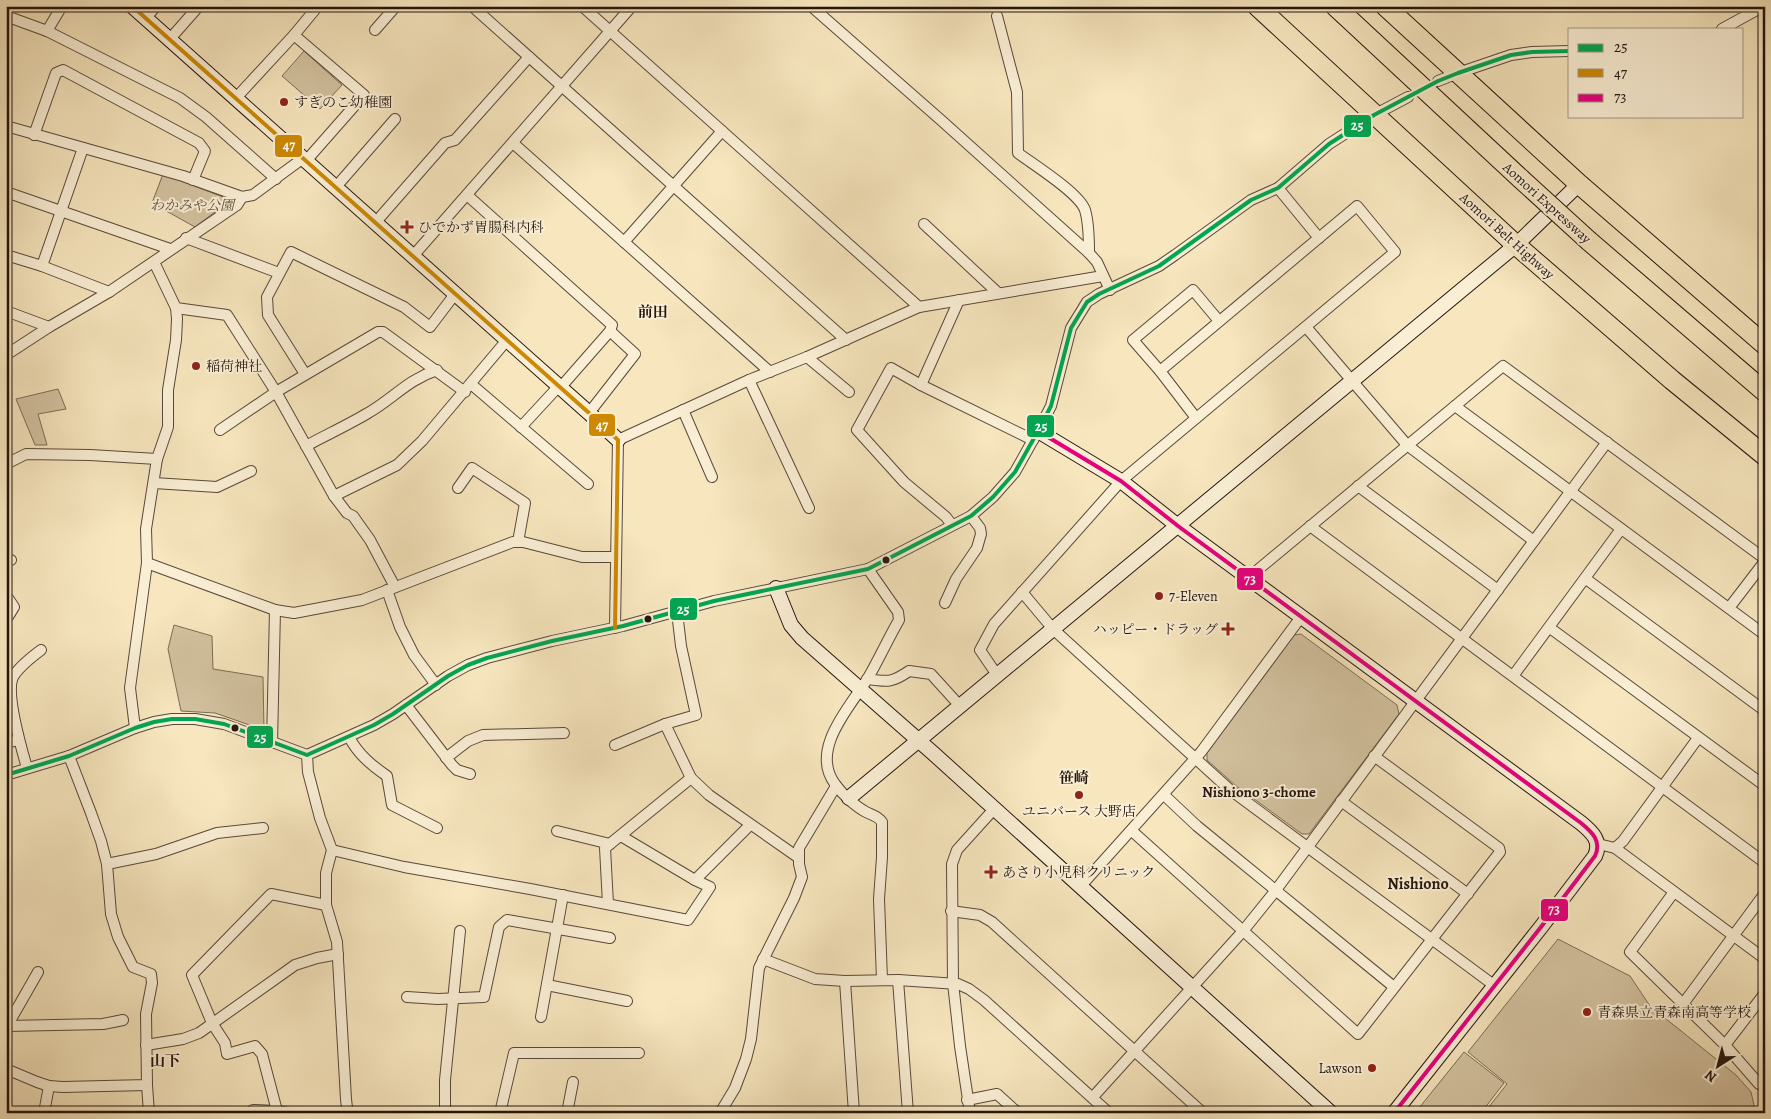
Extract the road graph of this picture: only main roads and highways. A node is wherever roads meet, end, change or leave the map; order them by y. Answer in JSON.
{"nodes":[{"id":1,"x":1257,"y":6,"type":"edge"},
{"id":2,"x":1335,"y":6,"type":"edge"},
{"id":3,"x":1384,"y":6,"type":"edge"},
{"id":4,"x":1765,"y":345,"type":"edge"},
{"id":5,"x":1765,"y":392,"type":"edge"},
{"id":6,"x":1765,"y":456,"type":"edge"}],
"edges":[{"from":1,"to":6,"type":"highway","name":"Aomori Belt Highway"},
{"from":2,"to":5,"type":"highway","name":"Aomori Expressway","bridge":true},
{"from":3,"to":4,"type":"highway"}]}
